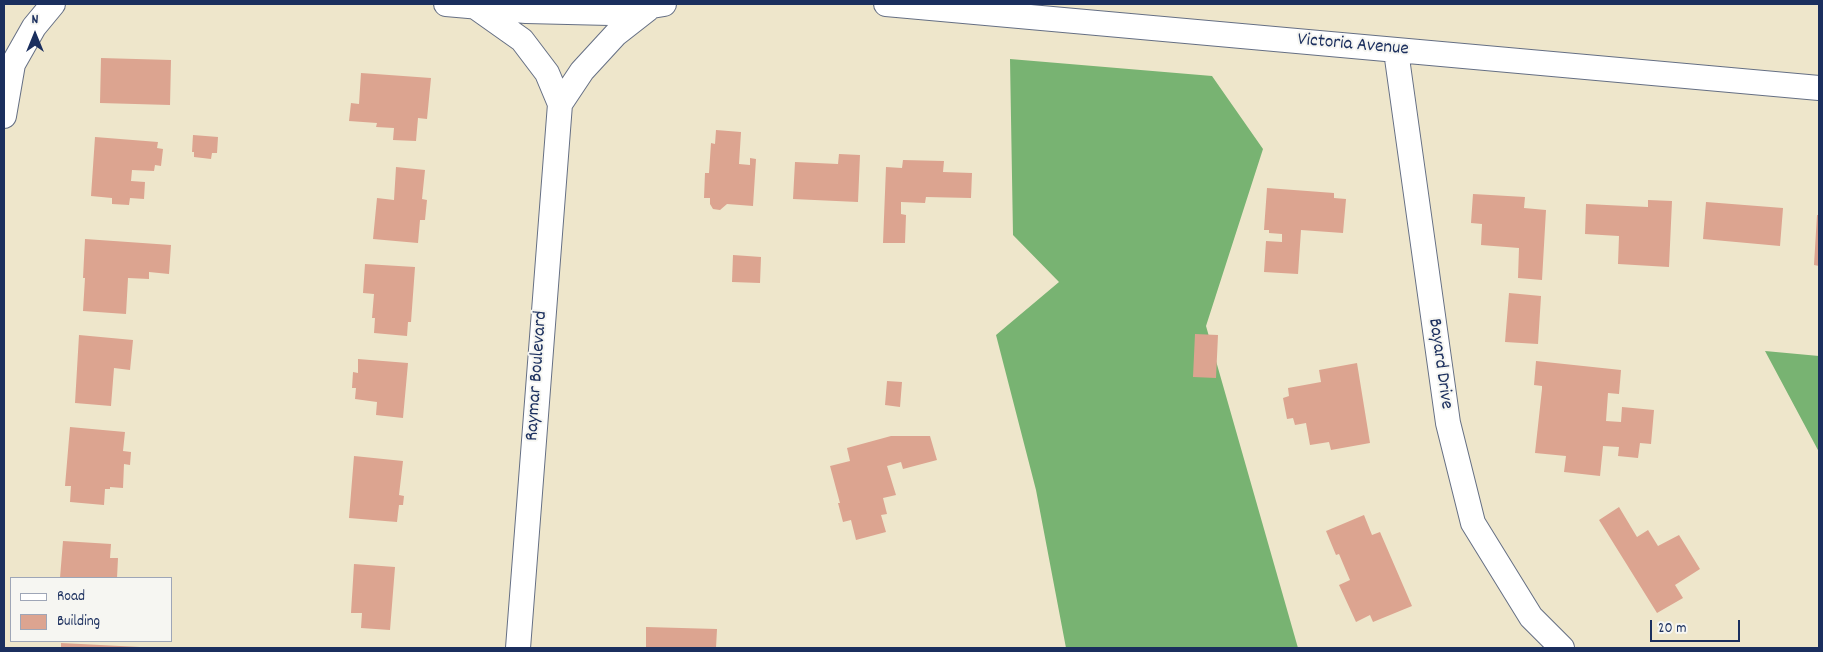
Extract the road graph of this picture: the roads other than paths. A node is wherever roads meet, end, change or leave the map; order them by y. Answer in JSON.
{"nodes":[{"id":1,"x":53,"y":4,"type":"edge"},
{"id":2,"x":446,"y":4,"type":"edge"},
{"id":3,"x":886,"y":4,"type":"edge"},
{"id":4,"x":474,"y":6,"type":"junction"},
{"id":5,"x":657,"y":6,"type":"edge"},
{"id":6,"x":1396,"y":50,"type":"junction"},
{"id":7,"x":1819,"y":88,"type":"edge"},
{"id":8,"x":560,"y":104,"type":"junction"},
{"id":9,"x":4,"y":112,"type":"edge"},
{"id":10,"x":4,"y":116,"type":"edge"},
{"id":11,"x":518,"y":648,"type":"edge"},
{"id":12,"x":1562,"y":648,"type":"edge"}],
"edges":[{"from":1,"to":9,"type":"street"},
{"from":2,"to":4,"type":"street"},
{"from":3,"to":6,"type":"street","name":"Victoria Avenue"},
{"from":4,"to":5,"type":"street"},
{"from":4,"to":8,"type":"street","name":"Raymar Boulevard"},
{"from":5,"to":8,"type":"street","name":"Raymar Boulevard"},
{"from":6,"to":7,"type":"street","name":"Victoria Avenue"},
{"from":6,"to":12,"type":"street","name":"Bayard Drive"},
{"from":8,"to":11,"type":"street","name":"Raymar Boulevard"},
{"from":9,"to":10,"type":"street"}]}
